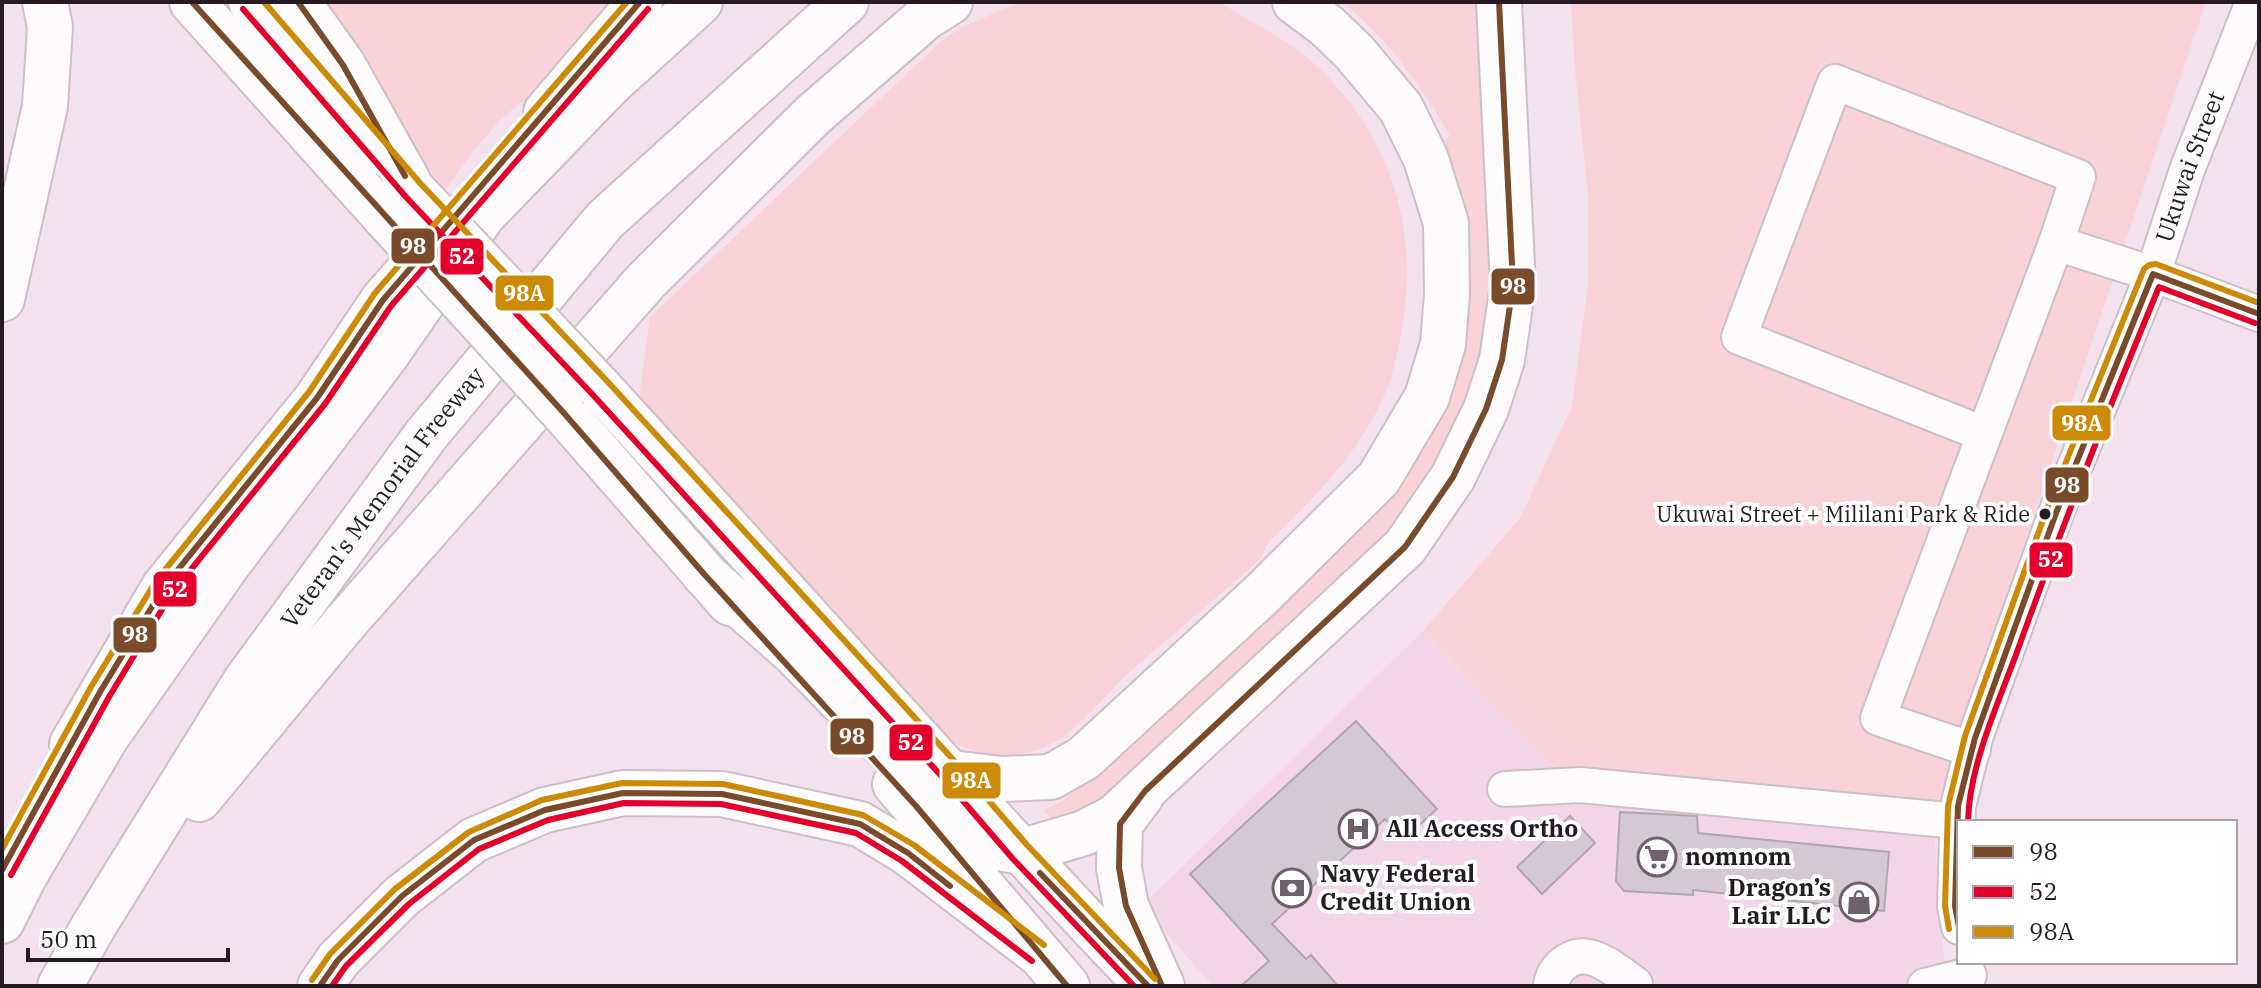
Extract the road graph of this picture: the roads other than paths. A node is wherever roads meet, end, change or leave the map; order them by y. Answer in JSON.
{"nodes":[{"id":1,"x":45,"y":2,"type":"edge"},
{"id":2,"x":192,"y":2,"type":"edge"},
{"id":3,"x":251,"y":2,"type":"edge"},
{"id":4,"x":298,"y":2,"type":"edge"},
{"id":5,"x":640,"y":2,"type":"edge"},
{"id":6,"x":700,"y":2,"type":"edge"},
{"id":7,"x":846,"y":2,"type":"edge"},
{"id":8,"x":950,"y":2,"type":"edge"},
{"id":9,"x":1295,"y":2,"type":"edge"},
{"id":10,"x":1499,"y":2,"type":"edge"},
{"id":11,"x":2253,"y":2,"type":"edge"},
{"id":12,"x":399,"y":204,"type":"junction"},
{"id":13,"x":2056,"y":243,"type":"junction"},
{"id":14,"x":2153,"y":274,"type":"junction"},
{"id":15,"x":2,"y":299,"type":"edge"},
{"id":16,"x":2259,"y":314,"type":"edge"},
{"id":17,"x":1984,"y":434,"type":"junction"},
{"id":18,"x":704,"y":574,"type":"junction"},
{"id":19,"x":1973,"y":750,"type":"junction"},
{"id":20,"x":952,"y":773,"type":"junction"},
{"id":21,"x":1505,"y":789,"type":"dead end"},
{"id":22,"x":1145,"y":791,"type":"junction"},
{"id":23,"x":1957,"y":820,"type":"edge"},
{"id":24,"x":1957,"y":821,"type":"edge"},
{"id":25,"x":1020,"y":852,"type":"junction"},
{"id":26,"x":2,"y":870,"type":"edge"},
{"id":27,"x":1957,"y":916,"type":"edge"},
{"id":28,"x":2,"y":921,"type":"edge"},
{"id":29,"x":93,"y":927,"type":"junction"},
{"id":30,"x":1038,"y":953,"type":"junction"},
{"id":31,"x":1969,"y":974,"type":"edge"},
{"id":32,"x":1635,"y":984,"type":"edge"},
{"id":33,"x":60,"y":986,"type":"edge"},
{"id":34,"x":320,"y":986,"type":"edge"},
{"id":35,"x":1067,"y":986,"type":"edge"},
{"id":36,"x":1148,"y":986,"type":"edge"},
{"id":37,"x":1162,"y":986,"type":"edge"},
{"id":38,"x":1551,"y":986,"type":"edge"},
{"id":39,"x":1925,"y":986,"type":"edge"}],
"edges":[{"from":1,"to":15,"type":"main road"},
{"from":2,"to":12,"type":"main road"},
{"from":3,"to":12,"type":"main road"},
{"from":4,"to":12,"type":"main road"},
{"from":5,"to":26,"type":"main road"},
{"from":6,"to":28,"type":"main road"},
{"from":7,"to":29,"type":"main road","name":"Veteran's Memorial Freeway"},
{"from":8,"to":29,"type":"main road"},
{"from":9,"to":20,"type":"main road"},
{"from":10,"to":22,"type":"main road"},
{"from":11,"to":14,"type":"street","name":"Ukuwai Street"},
{"from":12,"to":18,"type":"main road","bridge":true},
{"from":12,"to":20,"type":"main road","bridge":true},
{"from":13,"to":14,"type":"street"},
{"from":13,"to":17,"type":"street"},
{"from":13,"to":17,"type":"street"},
{"from":14,"to":16,"type":"street"},
{"from":14,"to":19,"type":"street","name":"Ukuwai Street"},
{"from":17,"to":19,"type":"street"},
{"from":18,"to":25,"type":"main road"},
{"from":18,"to":30,"type":"main road"},
{"from":19,"to":23,"type":"street","name":"Ukuwai Street"},
{"from":20,"to":25,"type":"main road"},
{"from":21,"to":24,"type":"street"},
{"from":22,"to":25,"type":"main road"},
{"from":22,"to":37,"type":"main road"},
{"from":24,"to":27,"type":"street","name":"Ukuwai Street"},
{"from":25,"to":36,"type":"main road"},
{"from":29,"to":33,"type":"main road","name":"Veteran's Memorial Freeway"},
{"from":30,"to":34,"type":"main road"},
{"from":30,"to":35,"type":"main road"},
{"from":31,"to":39,"type":"street"},
{"from":32,"to":38,"type":"street"}]}
